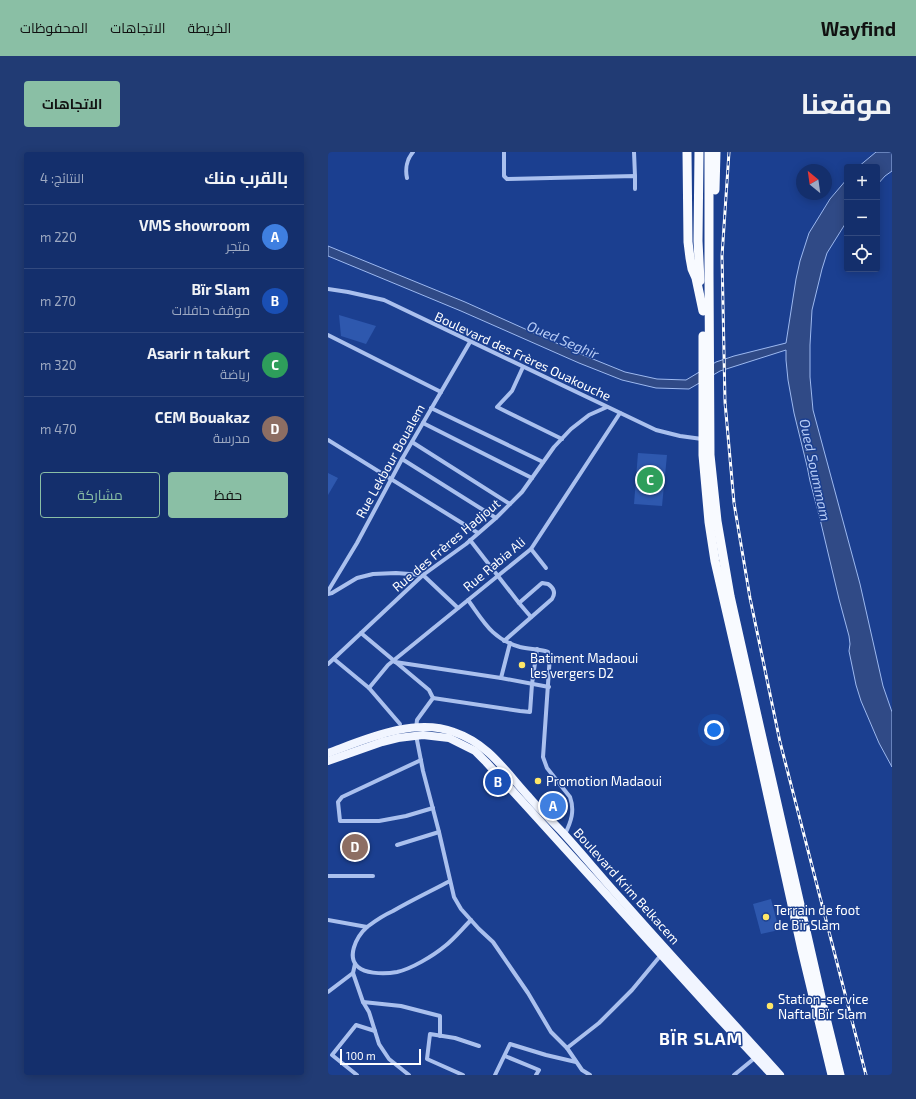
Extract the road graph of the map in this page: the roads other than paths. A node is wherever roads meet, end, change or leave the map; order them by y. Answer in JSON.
{"nodes":[{"id":1,"x":413,"y":152,"type":"edge"},
{"id":2,"x":504,"y":152,"type":"edge"},
{"id":3,"x":634,"y":152,"type":"edge"},
{"id":4,"x":687,"y":152,"type":"edge"},
{"id":5,"x":699,"y":152,"type":"edge"},
{"id":6,"x":706,"y":152,"type":"edge"},
{"id":7,"x":710,"y":152,"type":"edge"},
{"id":8,"x":716,"y":152,"type":"edge"},
{"id":9,"x":634,"y":176,"type":"junction"},
{"id":10,"x":407,"y":178,"type":"dead end"},
{"id":11,"x":636,"y":189,"type":"dead end"},
{"id":12,"x":706,"y":273,"type":"junction"},
{"id":13,"x":328,"y":290,"type":"edge"},
{"id":14,"x":709,"y":293,"type":"junction"},
{"id":15,"x":703,"y":311,"type":"junction"},
{"id":16,"x":328,"y":334,"type":"edge"},
{"id":17,"x":470,"y":342,"type":"junction"},
{"id":18,"x":706,"y":362,"type":"junction"},
{"id":19,"x":523,"y":367,"type":"junction"},
{"id":20,"x":441,"y":392,"type":"junction"},
{"id":21,"x":607,"y":407,"type":"junction"},
{"id":22,"x":432,"y":408,"type":"junction"},
{"id":23,"x":620,"y":413,"type":"junction"},
{"id":24,"x":423,"y":423,"type":"junction"},
{"id":25,"x":707,"y":438,"type":"junction"},
{"id":26,"x":562,"y":439,"type":"junction"},
{"id":27,"x":328,"y":440,"type":"edge"},
{"id":28,"x":412,"y":442,"type":"junction"},
{"id":29,"x":402,"y":459,"type":"junction"},
{"id":30,"x":543,"y":462,"type":"junction"},
{"id":31,"x":532,"y":478,"type":"junction"},
{"id":32,"x":391,"y":479,"type":"junction"},
{"id":33,"x":510,"y":504,"type":"junction"},
{"id":34,"x":496,"y":518,"type":"junction"},
{"id":35,"x":478,"y":533,"type":"junction"},
{"id":36,"x":470,"y":540,"type":"junction"},
{"id":37,"x":531,"y":549,"type":"junction"},
{"id":38,"x":546,"y":568,"type":"dead end"},
{"id":39,"x":423,"y":575,"type":"junction"},
{"id":40,"x":498,"y":576,"type":"junction"},
{"id":41,"x":328,"y":590,"type":"edge"},
{"id":42,"x":328,"y":594,"type":"edge"},
{"id":43,"x":468,"y":600,"type":"junction"},
{"id":44,"x":519,"y":603,"type":"junction"},
{"id":45,"x":458,"y":608,"type":"junction"},
{"id":46,"x":532,"y":617,"type":"junction"},
{"id":47,"x":361,"y":633,"type":"junction"},
{"id":48,"x":504,"y":641,"type":"junction"},
{"id":49,"x":510,"y":643,"type":"junction"},
{"id":50,"x":536,"y":649,"type":"junction"},
{"id":51,"x":334,"y":659,"type":"junction"},
{"id":52,"x":394,"y":661,"type":"junction"},
{"id":53,"x":328,"y":663,"type":"edge"},
{"id":54,"x":501,"y":678,"type":"junction"},
{"id":55,"x":532,"y":684,"type":"junction"},
{"id":56,"x":549,"y":687,"type":"junction"},
{"id":57,"x":368,"y":688,"type":"junction"},
{"id":58,"x":433,"y":698,"type":"junction"},
{"id":59,"x":400,"y":724,"type":"dead end"},
{"id":60,"x":416,"y":731,"type":"junction"},
{"id":61,"x":328,"y":753,"type":"edge"},
{"id":62,"x":421,"y":760,"type":"junction"},
{"id":63,"x":328,"y":762,"type":"edge"},
{"id":64,"x":433,"y":808,"type":"junction"},
{"id":65,"x":439,"y":832,"type":"junction"},
{"id":66,"x":565,"y":835,"type":"junction"},
{"id":67,"x":397,"y":845,"type":"dead end"},
{"id":68,"x":328,"y":876,"type":"edge"},
{"id":69,"x":373,"y":876,"type":"dead end"},
{"id":70,"x":450,"y":882,"type":"junction"},
{"id":71,"x":328,"y":920,"type":"edge"},
{"id":72,"x":471,"y":920,"type":"junction"},
{"id":73,"x":367,"y":927,"type":"junction"},
{"id":74,"x":661,"y":955,"type":"junction"},
{"id":75,"x":355,"y":964,"type":"junction"},
{"id":76,"x":353,"y":973,"type":"junction"},
{"id":77,"x":328,"y":992,"type":"edge"},
{"id":78,"x":364,"y":1002,"type":"junction"},
{"id":79,"x":375,"y":1031,"type":"junction"},
{"id":80,"x":440,"y":1036,"type":"junction"},
{"id":81,"x":478,"y":1046,"type":"dead end"},
{"id":82,"x":567,"y":1048,"type":"junction"},
{"id":83,"x":505,"y":1056,"type":"junction"},
{"id":84,"x":756,"y":1057,"type":"junction"},
{"id":85,"x":577,"y":1062,"type":"junction"},
{"id":86,"x":356,"y":1075,"type":"edge"},
{"id":87,"x":409,"y":1075,"type":"edge"},
{"id":88,"x":463,"y":1075,"type":"edge"},
{"id":89,"x":495,"y":1075,"type":"edge"},
{"id":90,"x":536,"y":1075,"type":"edge"},
{"id":91,"x":590,"y":1075,"type":"edge"},
{"id":92,"x":734,"y":1075,"type":"edge"},
{"id":93,"x":772,"y":1075,"type":"edge"},
{"id":94,"x":780,"y":1075,"type":"edge"},
{"id":95,"x":832,"y":1075,"type":"edge"},
{"id":96,"x":840,"y":1075,"type":"edge"}],
"edges":[{"from":1,"to":10,"type":"street"},
{"from":2,"to":9,"type":"street"},
{"from":3,"to":9,"type":"street"},
{"from":4,"to":15,"type":"highway"},
{"from":5,"to":15,"type":"highway"},
{"from":6,"to":12,"type":"highway"},
{"from":7,"to":12,"type":"highway"},
{"from":8,"to":14,"type":"highway"},
{"from":9,"to":11,"type":"street"},
{"from":12,"to":14,"type":"highway"},
{"from":12,"to":15,"type":"highway"},
{"from":13,"to":17,"type":"street","name":"Boulevard des Frères Ouakouche"},
{"from":14,"to":18,"type":"highway"},
{"from":15,"to":18,"type":"highway"},
{"from":16,"to":20,"type":"street"},
{"from":17,"to":19,"type":"street","name":"Boulevard des Frères Ouakouche"},
{"from":17,"to":20,"type":"street","name":"Rue Lekbour Boualem"},
{"from":18,"to":25,"type":"highway"},
{"from":19,"to":21,"type":"street","name":"Boulevard des Frères Ouakouche"},
{"from":19,"to":26,"type":"street"},
{"from":20,"to":22,"type":"street","name":"Rue Lekbour Boualem"},
{"from":21,"to":23,"type":"street","name":"Boulevard des Frères Ouakouche"},
{"from":21,"to":26,"type":"street","name":"Rue des Frères Hadjout"},
{"from":22,"to":24,"type":"street","name":"Rue Lekbour Boualem"},
{"from":22,"to":30,"type":"street"},
{"from":23,"to":25,"type":"street","name":"Boulevard des Frères Ouakouche"},
{"from":23,"to":37,"type":"street","name":"Rue Rabia Ali"},
{"from":24,"to":28,"type":"street","name":"Rue Lekbour Boualem"},
{"from":24,"to":31,"type":"street"},
{"from":25,"to":95,"type":"highway"},
{"from":25,"to":96,"type":"highway"},
{"from":26,"to":30,"type":"street","name":"Rue des Frères Hadjout"},
{"from":27,"to":32,"type":"street"},
{"from":28,"to":29,"type":"street","name":"Rue Lekbour Boualem"},
{"from":28,"to":33,"type":"street"},
{"from":29,"to":32,"type":"street","name":"Rue Lekbour Boualem"},
{"from":29,"to":34,"type":"street"},
{"from":30,"to":31,"type":"street","name":"Rue des Frères Hadjout"},
{"from":31,"to":33,"type":"street","name":"Rue des Frères Hadjout"},
{"from":32,"to":35,"type":"street"},
{"from":32,"to":41,"type":"street","name":"Rue Lekbour Boualem"},
{"from":33,"to":34,"type":"street","name":"Rue des Frères Hadjout"},
{"from":34,"to":35,"type":"street","name":"Rue des Frères Hadjout"},
{"from":35,"to":36,"type":"street","name":"Rue des Frères Hadjout"},
{"from":36,"to":39,"type":"street","name":"Rue des Frères Hadjout"},
{"from":36,"to":40,"type":"street"},
{"from":37,"to":38,"type":"street"},
{"from":37,"to":40,"type":"street","name":"Rue Rabia Ali"},
{"from":39,"to":42,"type":"street"},
{"from":39,"to":45,"type":"street"},
{"from":39,"to":47,"type":"street","name":"Rue des Frères Hadjout"},
{"from":40,"to":43,"type":"street","name":"Rue Rabia Ali"},
{"from":40,"to":44,"type":"street"},
{"from":43,"to":45,"type":"street","name":"Rue Rabia Ali"},
{"from":43,"to":48,"type":"street"},
{"from":44,"to":46,"type":"street"},
{"from":44,"to":46,"type":"street"},
{"from":45,"to":52,"type":"street","name":"Rue Rabia Ali"},
{"from":46,"to":48,"type":"street"},
{"from":47,"to":51,"type":"street","name":"Rue des Frères Hadjout"},
{"from":47,"to":52,"type":"street"},
{"from":48,"to":49,"type":"street"},
{"from":49,"to":50,"type":"street"},
{"from":49,"to":54,"type":"street"},
{"from":50,"to":55,"type":"street"},
{"from":50,"to":56,"type":"street"},
{"from":51,"to":53,"type":"street","name":"Rue des Frères Hadjout"},
{"from":51,"to":57,"type":"street"},
{"from":52,"to":54,"type":"street"},
{"from":52,"to":57,"type":"street","name":"Rue Rabia Ali"},
{"from":52,"to":58,"type":"street"},
{"from":54,"to":55,"type":"street"},
{"from":55,"to":56,"type":"street"},
{"from":55,"to":58,"type":"street"},
{"from":56,"to":66,"type":"street"},
{"from":57,"to":59,"type":"street"},
{"from":58,"to":60,"type":"street"},
{"from":60,"to":61,"type":"main road","name":"Boulevard Krim Belkacem"},
{"from":60,"to":62,"type":"street"},
{"from":60,"to":63,"type":"main road","name":"Boulevard Krim Belkacem"},
{"from":60,"to":66,"type":"main road","name":"Boulevard Krim Belkacem"},
{"from":60,"to":74,"type":"main road","name":"Boulevard Krim Belkacem"},
{"from":62,"to":64,"type":"street"},
{"from":62,"to":64,"type":"street"},
{"from":64,"to":65,"type":"street"},
{"from":65,"to":67,"type":"street"},
{"from":65,"to":70,"type":"street"},
{"from":66,"to":94,"type":"main road","name":"Boulevard Krim Belkacem"},
{"from":68,"to":69,"type":"street"},
{"from":70,"to":72,"type":"street"},
{"from":70,"to":73,"type":"street"},
{"from":71,"to":73,"type":"street"},
{"from":72,"to":75,"type":"street"},
{"from":72,"to":82,"type":"street"},
{"from":73,"to":75,"type":"street"},
{"from":74,"to":82,"type":"street"},
{"from":74,"to":84,"type":"main road","name":"Boulevard Krim Belkacem"},
{"from":75,"to":76,"type":"street"},
{"from":76,"to":77,"type":"street"},
{"from":76,"to":78,"type":"street"},
{"from":78,"to":79,"type":"street"},
{"from":78,"to":80,"type":"street"},
{"from":79,"to":86,"type":"street"},
{"from":79,"to":87,"type":"street"},
{"from":80,"to":81,"type":"street"},
{"from":80,"to":88,"type":"street"},
{"from":82,"to":85,"type":"street"},
{"from":83,"to":85,"type":"street"},
{"from":83,"to":89,"type":"street"},
{"from":83,"to":90,"type":"street"},
{"from":84,"to":92,"type":"street"},
{"from":84,"to":93,"type":"main road","name":"Boulevard Krim Belkacem"},
{"from":85,"to":91,"type":"street"}]}
